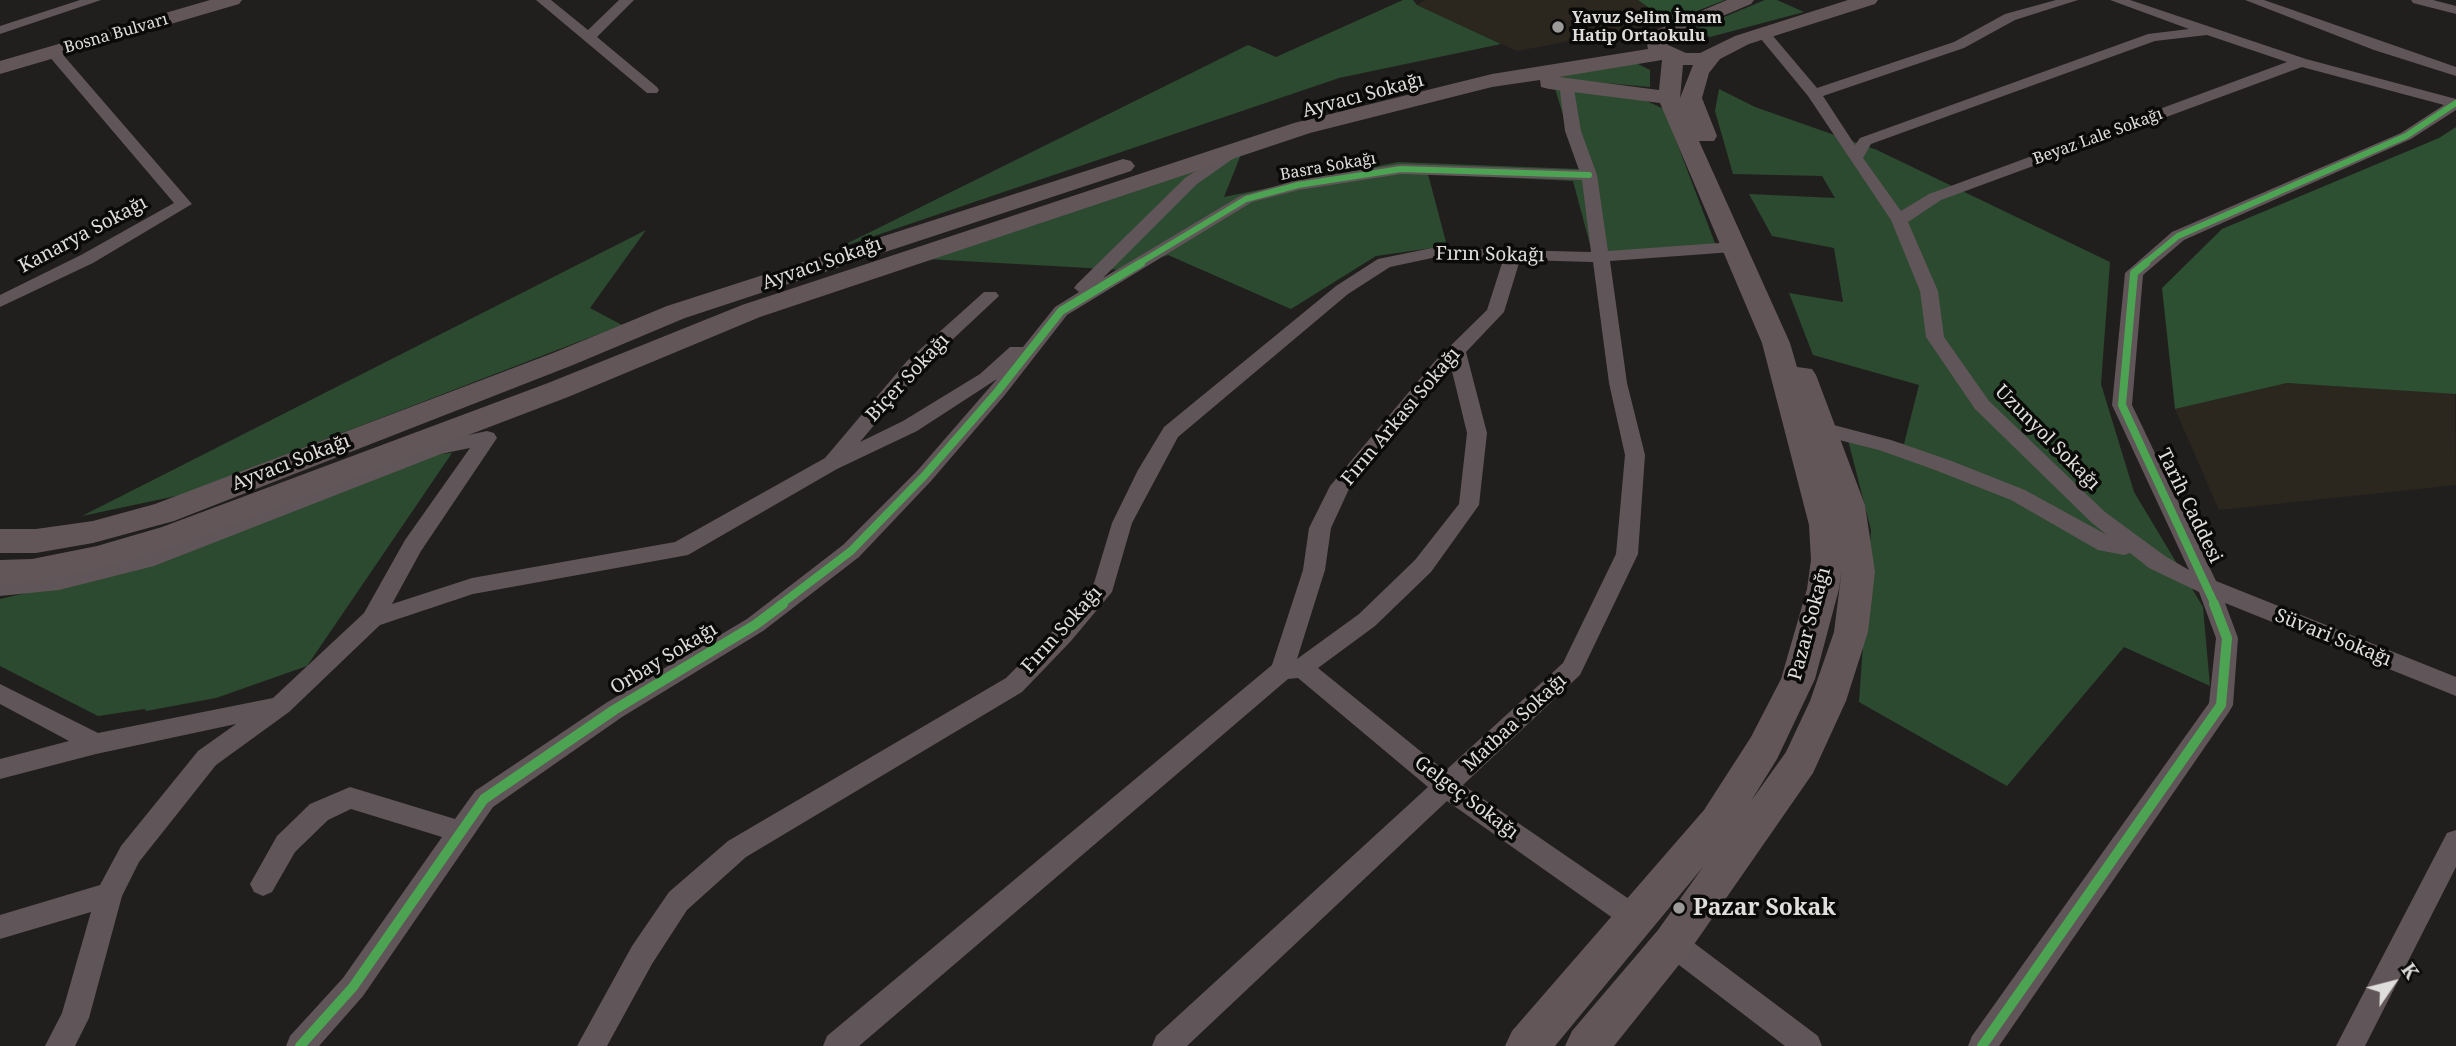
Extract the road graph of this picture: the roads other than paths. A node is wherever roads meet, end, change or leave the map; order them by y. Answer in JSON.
{"nodes":[{"id":1,"x":94,"y":0,"type":"edge"},
{"id":2,"x":182,"y":0,"type":"edge"},
{"id":3,"x":232,"y":0,"type":"edge"},
{"id":4,"x":543,"y":0,"type":"edge"},
{"id":5,"x":627,"y":0,"type":"edge"},
{"id":6,"x":1744,"y":0,"type":"edge"},
{"id":7,"x":1868,"y":0,"type":"edge"},
{"id":8,"x":2071,"y":0,"type":"edge"},
{"id":9,"x":2117,"y":0,"type":"edge"},
{"id":10,"x":2252,"y":0,"type":"edge"},
{"id":11,"x":2417,"y":0,"type":"edge"},
{"id":12,"x":2456,"y":10,"type":"edge"},
{"id":13,"x":0,"y":30,"type":"edge"},
{"id":14,"x":2205,"y":31,"type":"junction"},
{"id":15,"x":1763,"y":33,"type":"junction"},
{"id":16,"x":589,"y":37,"type":"junction"},
{"id":17,"x":1666,"y":45,"type":"junction"},
{"id":18,"x":0,"y":51,"type":"edge"},
{"id":19,"x":53,"y":52,"type":"junction"},
{"id":20,"x":1714,"y":55,"type":"junction"},
{"id":21,"x":2301,"y":62,"type":"junction"},
{"id":22,"x":0,"y":68,"type":"edge"},
{"id":23,"x":2456,"y":72,"type":"edge"},
{"id":24,"x":1492,"y":81,"type":"junction"},
{"id":25,"x":1566,"y":83,"type":"junction"},
{"id":26,"x":652,"y":90,"type":"dead end"},
{"id":27,"x":1814,"y":93,"type":"junction"},
{"id":28,"x":1669,"y":98,"type":"junction"},
{"id":29,"x":2456,"y":103,"type":"edge"},
{"id":30,"x":1242,"y":148,"type":"junction"},
{"id":31,"x":1855,"y":158,"type":"junction"},
{"id":32,"x":1589,"y":175,"type":"junction"},
{"id":33,"x":1899,"y":220,"type":"junction"},
{"id":34,"x":1733,"y":247,"type":"junction"},
{"id":35,"x":1513,"y":254,"type":"junction"},
{"id":36,"x":1600,"y":257,"type":"junction"},
{"id":37,"x":990,"y":296,"type":"dead end"},
{"id":38,"x":0,"y":302,"type":"edge"},
{"id":39,"x":1061,"y":311,"type":"junction"},
{"id":40,"x":1456,"y":351,"type":"junction"},
{"id":41,"x":1822,"y":429,"type":"junction"},
{"id":42,"x":830,"y":464,"type":"junction"},
{"id":43,"x":0,"y":541,"type":"edge"},
{"id":44,"x":2131,"y":544,"type":"junction"},
{"id":45,"x":0,"y":572,"type":"edge"},
{"id":46,"x":0,"y":588,"type":"edge"},
{"id":47,"x":2209,"y":589,"type":"junction"},
{"id":48,"x":372,"y":619,"type":"junction"},
{"id":49,"x":1292,"y":669,"type":"junction"},
{"id":50,"x":2456,"y":687,"type":"edge"},
{"id":51,"x":0,"y":693,"type":"edge"},
{"id":52,"x":281,"y":705,"type":"junction"},
{"id":53,"x":96,"y":744,"type":"junction"},
{"id":54,"x":0,"y":769,"type":"edge"},
{"id":55,"x":1447,"y":787,"type":"junction"},
{"id":56,"x":461,"y":832,"type":"junction"},
{"id":57,"x":2456,"y":841,"type":"edge"},
{"id":58,"x":263,"y":884,"type":"dead end"},
{"id":59,"x":109,"y":894,"type":"junction"},
{"id":60,"x":1636,"y":919,"type":"junction"},
{"id":61,"x":0,"y":927,"type":"edge"},
{"id":62,"x":1672,"y":943,"type":"junction"},
{"id":63,"x":59,"y":1046,"type":"edge"},
{"id":64,"x":300,"y":1046,"type":"edge"},
{"id":65,"x":591,"y":1046,"type":"edge"},
{"id":66,"x":837,"y":1046,"type":"edge"},
{"id":67,"x":1166,"y":1046,"type":"edge"},
{"id":68,"x":1527,"y":1046,"type":"edge"},
{"id":69,"x":1587,"y":1046,"type":"edge"},
{"id":70,"x":1808,"y":1046,"type":"edge"},
{"id":71,"x":1982,"y":1046,"type":"edge"},
{"id":72,"x":2350,"y":1046,"type":"edge"}],
"edges":[{"from":1,"to":13,"type":"street"},
{"from":2,"to":18,"type":"main road","name":"Bosna Bulvarı"},
{"from":3,"to":19,"type":"main road","name":"Bosna Bulvarı"},
{"from":4,"to":16,"type":"street"},
{"from":5,"to":16,"type":"street"},
{"from":6,"to":17,"type":"main road"},
{"from":7,"to":15,"type":"main road"},
{"from":8,"to":27,"type":"street"},
{"from":9,"to":14,"type":"street"},
{"from":10,"to":23,"type":"street"},
{"from":11,"to":12,"type":"street"},
{"from":14,"to":21,"type":"street"},
{"from":14,"to":31,"type":"street"},
{"from":15,"to":20,"type":"main road"},
{"from":15,"to":27,"type":"street","name":"Uzunyol Sokağı"},
{"from":16,"to":26,"type":"street"},
{"from":17,"to":20,"type":"main road"},
{"from":17,"to":24,"type":"main road","name":"Ayvacı Sokağı"},
{"from":17,"to":28,"type":"main road","name":"Pazar Sokağı"},
{"from":17,"to":43,"type":"main road","name":"Ayvacı Sokağı"},
{"from":19,"to":22,"type":"main road","name":"Bosna Bulvarı"},
{"from":19,"to":38,"type":"street","name":"Kanarya Sokağı"},
{"from":20,"to":41,"type":"main road","name":"Pazar Sokağı"},
{"from":21,"to":29,"type":"street"},
{"from":21,"to":33,"type":"street","name":"Beyaz Lale Sokağı"},
{"from":24,"to":25,"type":"main road"},
{"from":24,"to":30,"type":"main road","name":"Ayvacı Sokağı"},
{"from":25,"to":28,"type":"main road"},
{"from":25,"to":32,"type":"street","name":"Matbaa Sokağı"},
{"from":27,"to":31,"type":"street","name":"Uzunyol Sokağı"},
{"from":28,"to":34,"type":"main road","name":"Pazar Sokağı"},
{"from":29,"to":47,"type":"street","name":"Tarih Caddesi"},
{"from":30,"to":39,"type":"street"},
{"from":30,"to":45,"type":"main road","name":"Ayvacı Sokağı"},
{"from":31,"to":33,"type":"street","name":"Uzunyol Sokağı"},
{"from":32,"to":36,"type":"street","name":"Matbaa Sokağı"},
{"from":32,"to":39,"type":"street","name":"Basra Sokağı"},
{"from":33,"to":44,"type":"street","name":"Uzunyol Sokağı"},
{"from":34,"to":36,"type":"street","name":"Fırın Sokağı"},
{"from":34,"to":60,"type":"main road","name":"Pazar Sokağı"},
{"from":35,"to":36,"type":"street","name":"Fırın Sokağı"},
{"from":35,"to":40,"type":"street","name":"Fırın Arkası Sokağı"},
{"from":35,"to":65,"type":"street","name":"Fırın Sokağı"},
{"from":36,"to":55,"type":"street","name":"Matbaa Sokağı"},
{"from":37,"to":42,"type":"street","name":"Biçer Sokağı"},
{"from":39,"to":42,"type":"street"},
{"from":39,"to":56,"type":"street","name":"Orbay Sokağı"},
{"from":40,"to":49,"type":"street","name":"Fırın Arkası Sokağı"},
{"from":40,"to":49,"type":"street"},
{"from":41,"to":44,"type":"street"},
{"from":41,"to":62,"type":"main road","name":"Pazar Sokağı"},
{"from":42,"to":48,"type":"street"},
{"from":44,"to":47,"type":"street","name":"Uzunyol Sokağı"},
{"from":46,"to":48,"type":"street"},
{"from":47,"to":50,"type":"street","name":"Süvari Sokağı"},
{"from":47,"to":71,"type":"street","name":"Tarih Caddesi"},
{"from":48,"to":52,"type":"street"},
{"from":49,"to":55,"type":"street","name":"Gelgeç Sokağı"},
{"from":49,"to":66,"type":"street"},
{"from":51,"to":53,"type":"street"},
{"from":52,"to":53,"type":"street"},
{"from":52,"to":59,"type":"street"},
{"from":53,"to":54,"type":"street"},
{"from":55,"to":60,"type":"street","name":"Gelgeç Sokağı"},
{"from":55,"to":67,"type":"street","name":"Matbaa Sokağı"},
{"from":56,"to":58,"type":"street"},
{"from":56,"to":64,"type":"street","name":"Orbay Sokağı"},
{"from":57,"to":72,"type":"street"},
{"from":59,"to":61,"type":"street"},
{"from":59,"to":63,"type":"street"},
{"from":60,"to":68,"type":"main road","name":"Pazar Sokağı"},
{"from":62,"to":69,"type":"main road","name":"Pazar Sokağı"},
{"from":62,"to":70,"type":"street"}]}
